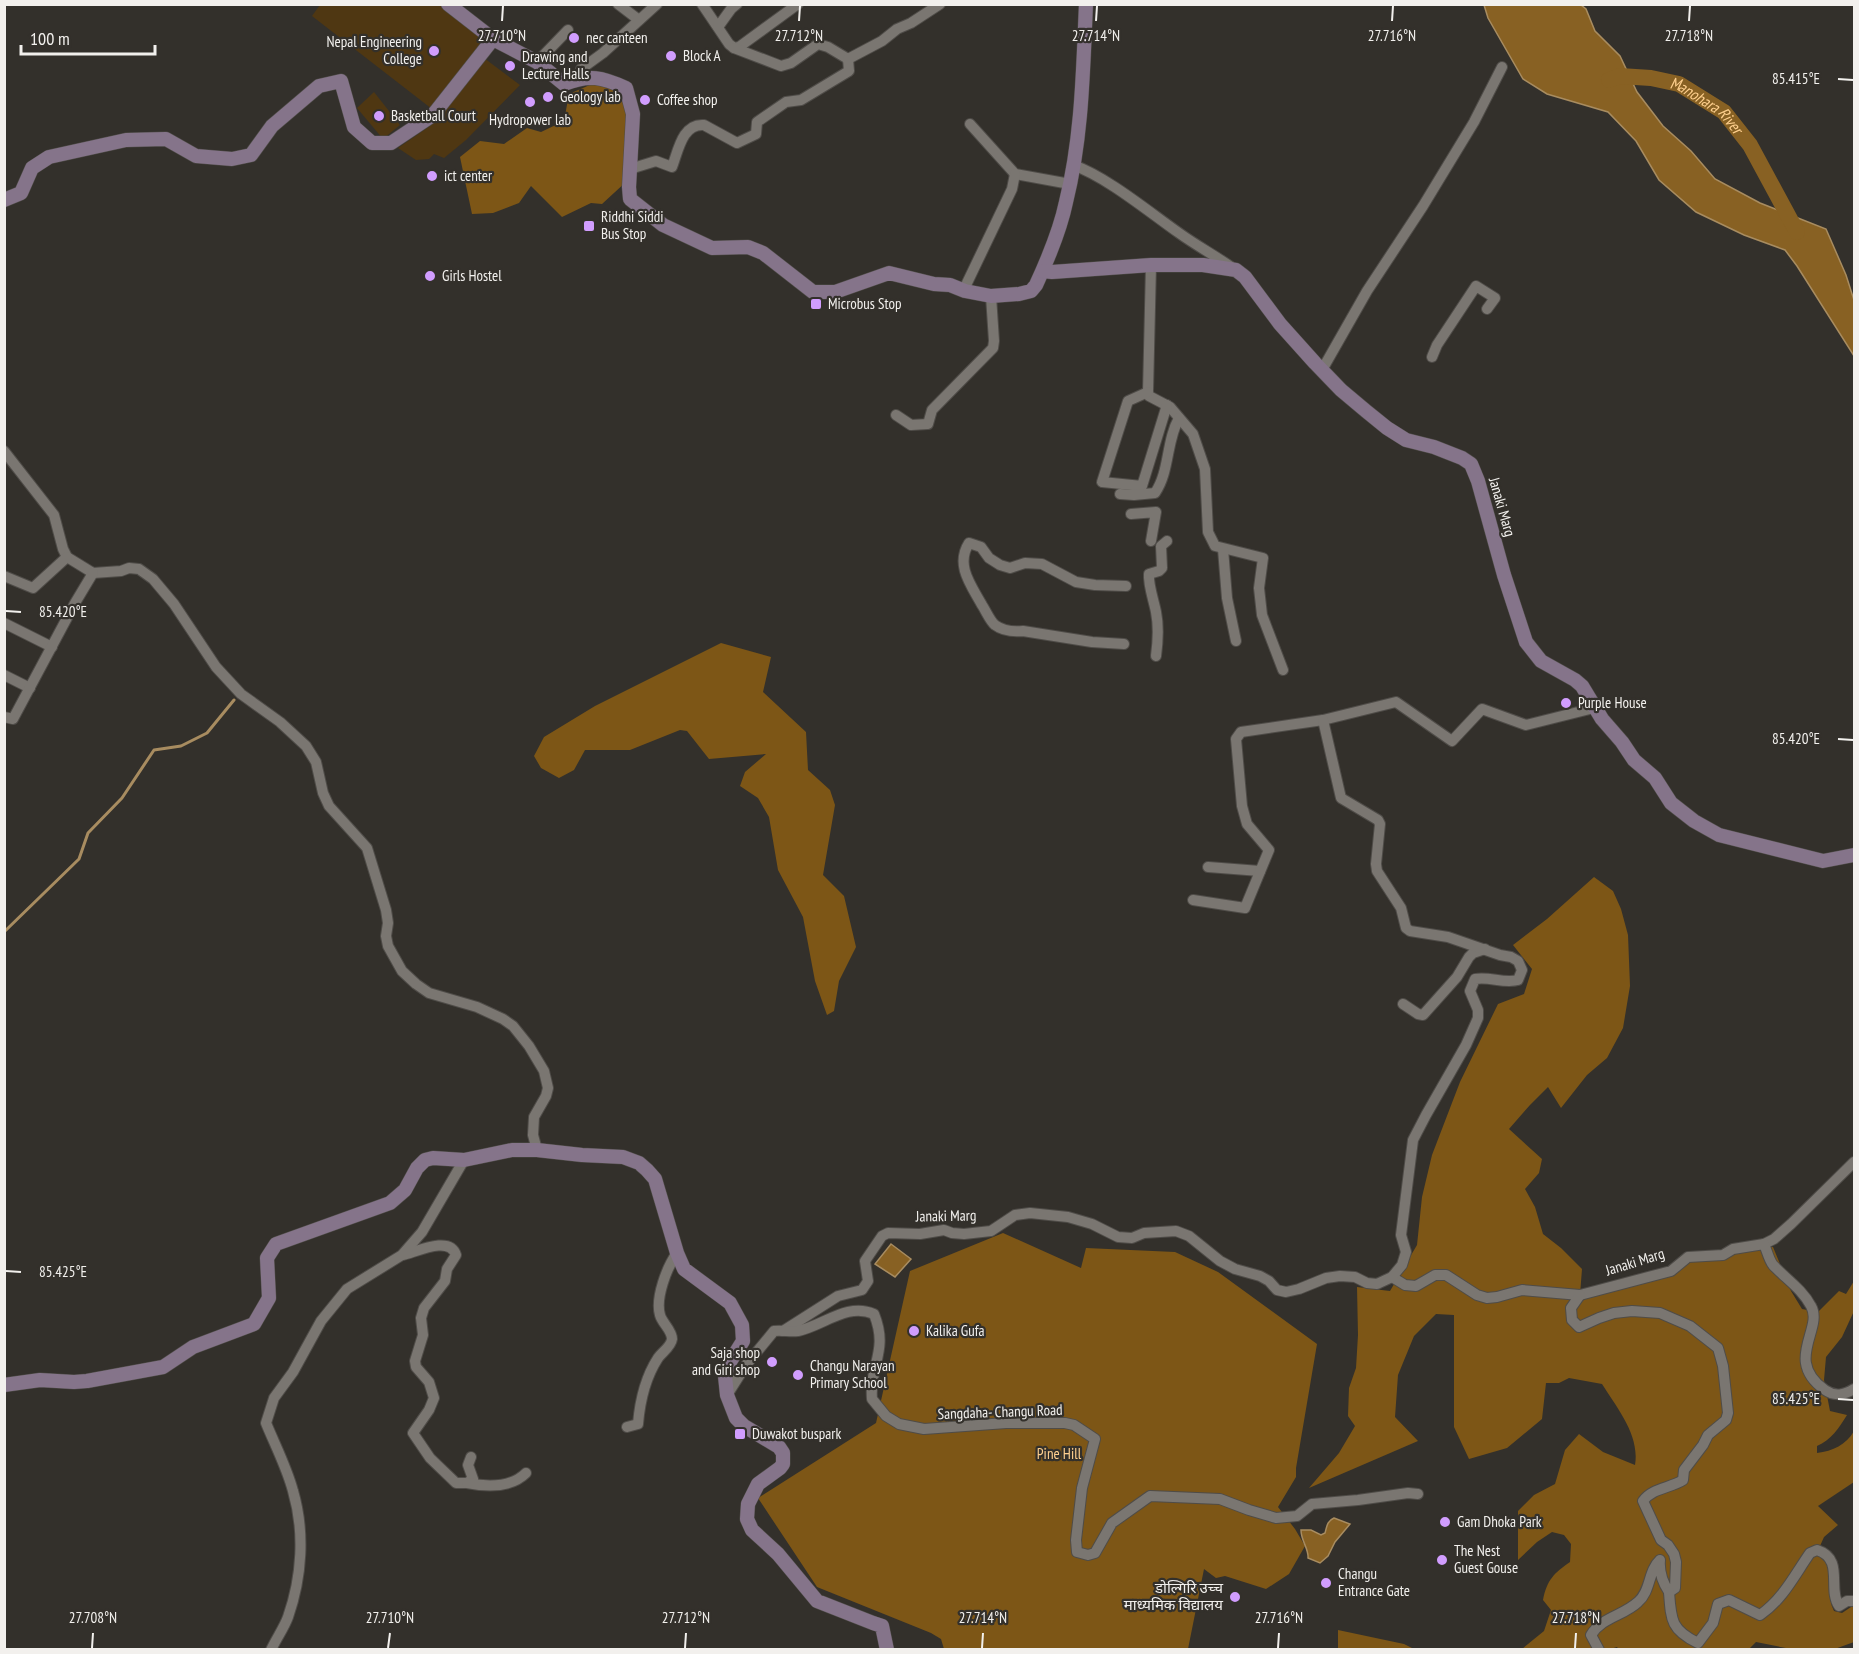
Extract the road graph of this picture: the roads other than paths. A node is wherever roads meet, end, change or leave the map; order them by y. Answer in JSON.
{"nodes":[{"id":1,"x":448,"y":4,"type":"edge"},
{"id":2,"x":618,"y":4,"type":"edge"},
{"id":3,"x":657,"y":4,"type":"edge"},
{"id":4,"x":702,"y":4,"type":"edge"},
{"id":5,"x":737,"y":4,"type":"edge"},
{"id":6,"x":798,"y":4,"type":"edge"},
{"id":7,"x":939,"y":4,"type":"edge"},
{"id":8,"x":1086,"y":4,"type":"edge"},
{"id":9,"x":464,"y":9,"type":"edge"},
{"id":10,"x":639,"y":20,"type":"junction"},
{"id":11,"x":718,"y":27,"type":"junction"},
{"id":12,"x":568,"y":30,"type":"dead end"},
{"id":13,"x":493,"y":39,"type":"junction"},
{"id":14,"x":734,"y":48,"type":"junction"},
{"id":15,"x":848,"y":59,"type":"junction"},
{"id":16,"x":537,"y":62,"type":"junction"},
{"id":17,"x":1502,"y":67,"type":"dead end"},
{"id":18,"x":580,"y":78,"type":"junction"},
{"id":19,"x":970,"y":124,"type":"dead end"},
{"id":20,"x":1073,"y":165,"type":"junction"},
{"id":21,"x":630,"y":169,"type":"junction"},
{"id":22,"x":1016,"y":174,"type":"junction"},
{"id":23,"x":1070,"y":184,"type":"junction"},
{"id":24,"x":4,"y":200,"type":"edge"},
{"id":25,"x":1151,"y":265,"type":"junction"},
{"id":26,"x":1236,"y":270,"type":"junction"},
{"id":27,"x":1043,"y":271,"type":"junction"},
{"id":28,"x":965,"y":291,"type":"junction"},
{"id":29,"x":992,"y":296,"type":"junction"},
{"id":30,"x":1487,"y":309,"type":"dead end"},
{"id":31,"x":1432,"y":357,"type":"dead end"},
{"id":32,"x":1322,"y":370,"type":"junction"},
{"id":33,"x":1148,"y":392,"type":"junction"},
{"id":34,"x":1167,"y":405,"type":"junction"},
{"id":35,"x":896,"y":415,"type":"dead end"},
{"id":36,"x":1179,"y":418,"type":"junction"},
{"id":37,"x":4,"y":451,"type":"edge"},
{"id":38,"x":1120,"y":494,"type":"dead end"},
{"id":39,"x":1131,"y":513,"type":"dead end"},
{"id":40,"x":1150,"y":541,"type":"dead end"},
{"id":41,"x":1167,"y":541,"type":"dead end"},
{"id":42,"x":1223,"y":549,"type":"junction"},
{"id":43,"x":67,"y":557,"type":"junction"},
{"id":44,"x":93,"y":573,"type":"junction"},
{"id":45,"x":4,"y":576,"type":"edge"},
{"id":46,"x":1126,"y":586,"type":"dead end"},
{"id":47,"x":4,"y":623,"type":"edge"},
{"id":48,"x":1236,"y":641,"type":"dead end"},
{"id":49,"x":1124,"y":644,"type":"dead end"},
{"id":50,"x":52,"y":647,"type":"junction"},
{"id":51,"x":1156,"y":656,"type":"dead end"},
{"id":52,"x":1283,"y":670,"type":"dead end"},
{"id":53,"x":4,"y":675,"type":"edge"},
{"id":54,"x":30,"y":688,"type":"junction"},
{"id":55,"x":1594,"y":708,"type":"junction"},
{"id":56,"x":4,"y":717,"type":"edge"},
{"id":57,"x":1323,"y":720,"type":"junction"},
{"id":58,"x":1854,"y":855,"type":"edge"},
{"id":59,"x":1208,"y":867,"type":"dead end"},
{"id":60,"x":1260,"y":871,"type":"junction"},
{"id":61,"x":1193,"y":900,"type":"dead end"},
{"id":62,"x":1485,"y":950,"type":"junction"},
{"id":63,"x":1403,"y":1004,"type":"dead end"},
{"id":64,"x":537,"y":1150,"type":"junction"},
{"id":65,"x":464,"y":1160,"type":"junction"},
{"id":66,"x":1854,"y":1162,"type":"edge"},
{"id":67,"x":1764,"y":1244,"type":"junction"},
{"id":68,"x":676,"y":1253,"type":"junction"},
{"id":69,"x":402,"y":1255,"type":"junction"},
{"id":70,"x":1392,"y":1277,"type":"junction"},
{"id":71,"x":1580,"y":1295,"type":"junction"},
{"id":72,"x":783,"y":1331,"type":"junction"},
{"id":73,"x":4,"y":1385,"type":"edge"},
{"id":74,"x":1851,"y":1393,"type":"edge"},
{"id":75,"x":727,"y":1395,"type":"junction"},
{"id":76,"x":627,"y":1427,"type":"dead end"},
{"id":77,"x":471,"y":1457,"type":"dead end"},
{"id":78,"x":526,"y":1473,"type":"dead end"},
{"id":79,"x":467,"y":1484,"type":"junction"},
{"id":80,"x":1418,"y":1494,"type":"dead end"},
{"id":81,"x":1670,"y":1592,"type":"junction"},
{"id":82,"x":1854,"y":1601,"type":"edge"},
{"id":83,"x":271,"y":1650,"type":"edge"},
{"id":84,"x":887,"y":1650,"type":"edge"},
{"id":85,"x":1599,"y":1650,"type":"edge"}],
"edges":[{"from":1,"to":9,"type":"street"},
{"from":2,"to":10,"type":"street"},
{"from":3,"to":10,"type":"street"},
{"from":4,"to":11,"type":"street"},
{"from":5,"to":11,"type":"street"},
{"from":6,"to":14,"type":"street"},
{"from":7,"to":15,"type":"street"},
{"from":8,"to":20,"type":"street"},
{"from":9,"to":13,"type":"street"},
{"from":10,"to":18,"type":"street"},
{"from":11,"to":14,"type":"street"},
{"from":12,"to":16,"type":"street"},
{"from":13,"to":16,"type":"street"},
{"from":13,"to":24,"type":"street"},
{"from":14,"to":15,"type":"street"},
{"from":15,"to":21,"type":"street"},
{"from":16,"to":18,"type":"street"},
{"from":17,"to":32,"type":"street"},
{"from":18,"to":21,"type":"street"},
{"from":19,"to":22,"type":"street"},
{"from":20,"to":23,"type":"street"},
{"from":20,"to":26,"type":"street"},
{"from":21,"to":28,"type":"street"},
{"from":22,"to":23,"type":"street"},
{"from":22,"to":28,"type":"street"},
{"from":23,"to":27,"type":"street"},
{"from":25,"to":26,"type":"street"},
{"from":25,"to":27,"type":"street"},
{"from":25,"to":33,"type":"street"},
{"from":26,"to":32,"type":"street","name":"Janaki Marg"},
{"from":27,"to":29,"type":"street"},
{"from":28,"to":29,"type":"street"},
{"from":29,"to":35,"type":"street"},
{"from":30,"to":31,"type":"street"},
{"from":32,"to":55,"type":"street","name":"Janaki Marg"},
{"from":33,"to":34,"type":"street"},
{"from":33,"to":34,"type":"street"},
{"from":34,"to":36,"type":"street"},
{"from":36,"to":38,"type":"street"},
{"from":36,"to":42,"type":"street"},
{"from":37,"to":43,"type":"street"},
{"from":39,"to":40,"type":"street"},
{"from":41,"to":51,"type":"street"},
{"from":42,"to":48,"type":"street"},
{"from":42,"to":52,"type":"street"},
{"from":43,"to":44,"type":"street"},
{"from":43,"to":45,"type":"street"},
{"from":44,"to":50,"type":"street"},
{"from":44,"to":64,"type":"street"},
{"from":46,"to":49,"type":"street"},
{"from":47,"to":50,"type":"street"},
{"from":50,"to":54,"type":"street"},
{"from":53,"to":54,"type":"street"},
{"from":54,"to":56,"type":"street"},
{"from":55,"to":57,"type":"street"},
{"from":55,"to":58,"type":"street","name":"Janaki Marg"},
{"from":57,"to":60,"type":"street"},
{"from":57,"to":62,"type":"street"},
{"from":59,"to":60,"type":"street"},
{"from":60,"to":61,"type":"street"},
{"from":62,"to":63,"type":"street"},
{"from":62,"to":70,"type":"street"},
{"from":64,"to":65,"type":"street"},
{"from":64,"to":68,"type":"street"},
{"from":65,"to":69,"type":"street"},
{"from":65,"to":73,"type":"street"},
{"from":66,"to":67,"type":"street"},
{"from":67,"to":71,"type":"street","name":"Janaki Marg"},
{"from":67,"to":74,"type":"street"},
{"from":68,"to":75,"type":"street"},
{"from":68,"to":76,"type":"street"},
{"from":69,"to":79,"type":"street"},
{"from":69,"to":83,"type":"street"},
{"from":70,"to":71,"type":"street","name":"Janaki Marg"},
{"from":70,"to":72,"type":"street","name":"Janaki Marg"},
{"from":71,"to":81,"type":"street"},
{"from":72,"to":75,"type":"street","name":"Sangdaha- Changu Road"},
{"from":72,"to":80,"type":"street","name":"Sangdaha- Changu Road"},
{"from":75,"to":84,"type":"street"},
{"from":77,"to":79,"type":"street"},
{"from":78,"to":79,"type":"street"},
{"from":81,"to":82,"type":"street"},
{"from":81,"to":85,"type":"street"}]}
